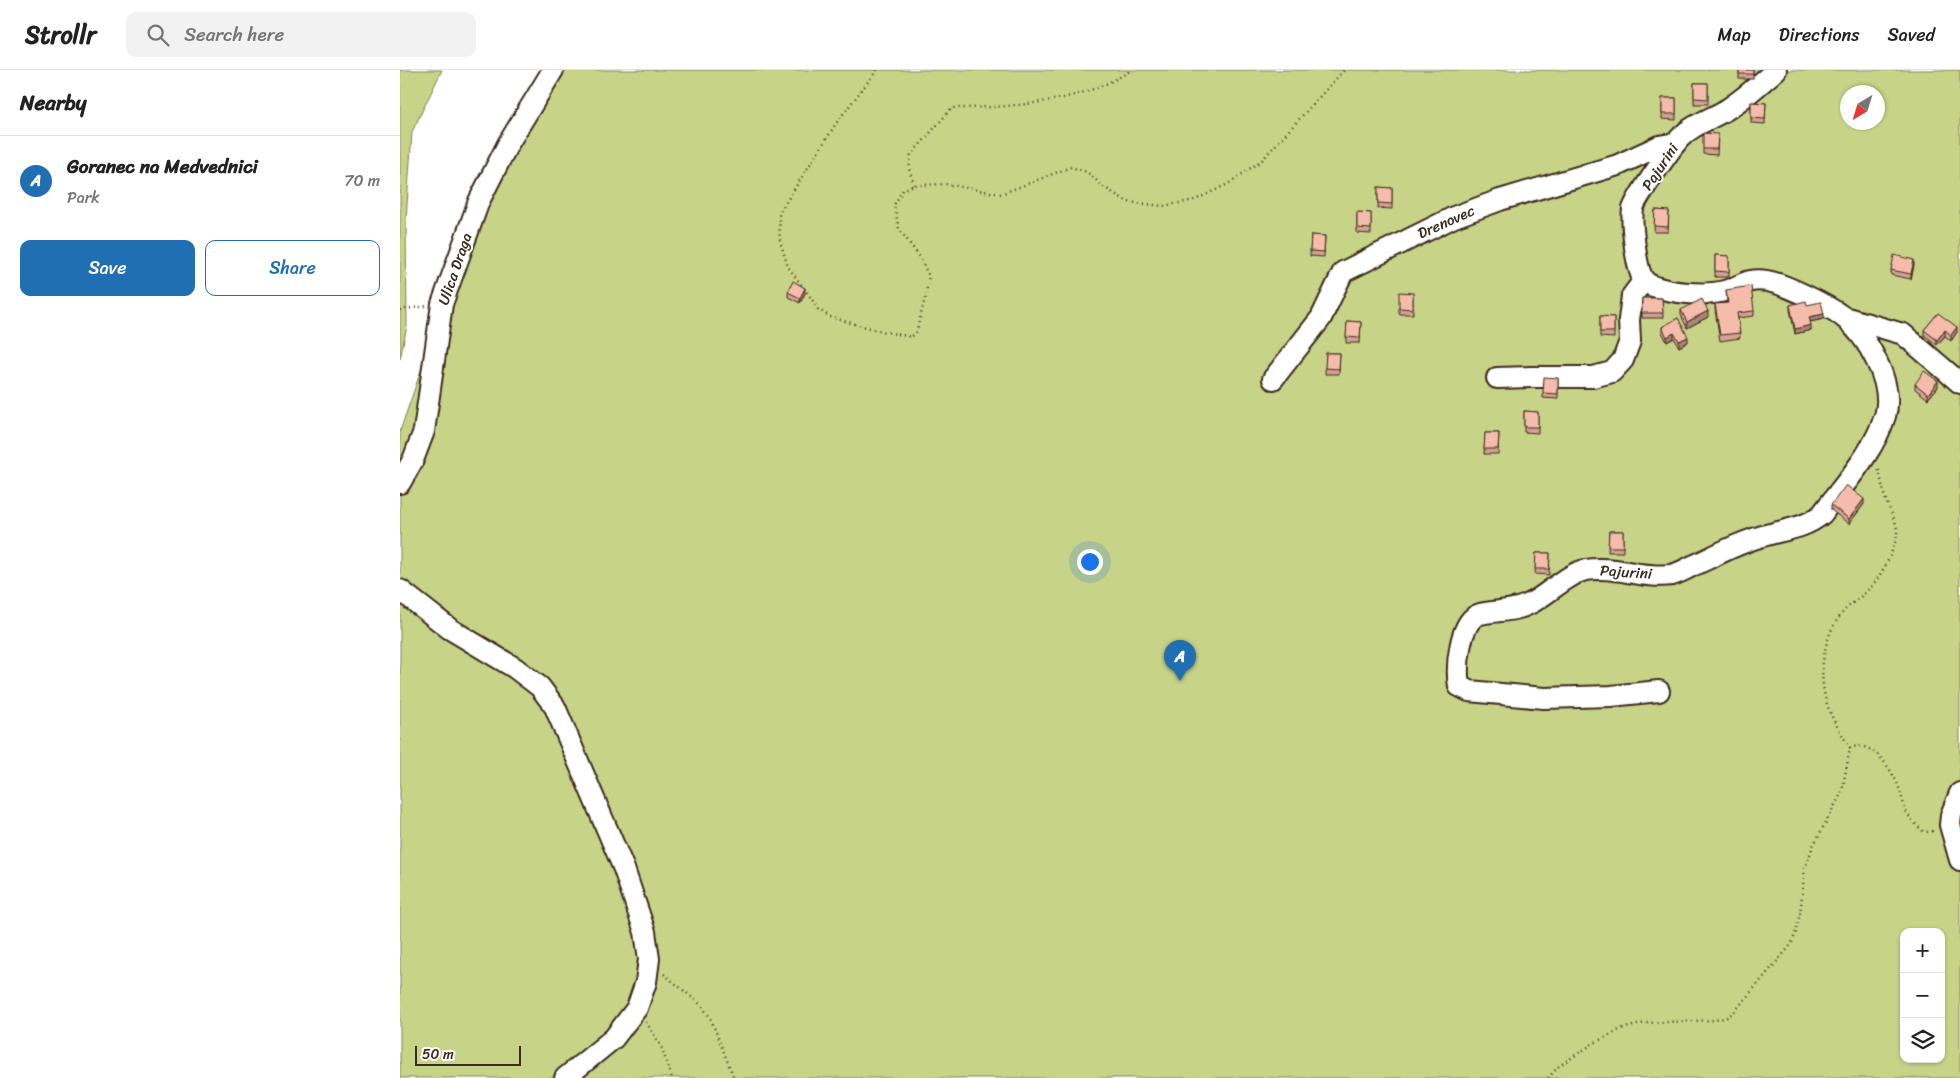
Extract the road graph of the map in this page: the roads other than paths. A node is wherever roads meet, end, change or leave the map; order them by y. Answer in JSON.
{"nodes":[{"id":1,"x":553,"y":70,"type":"edge"},
{"id":2,"x":1776,"y":70,"type":"edge"},
{"id":3,"x":1676,"y":143,"type":"junction"},
{"id":4,"x":1644,"y":280,"type":"junction"},
{"id":5,"x":1842,"y":316,"type":"junction"},
{"id":6,"x":1496,"y":378,"type":"dead end"},
{"id":7,"x":1273,"y":379,"type":"dead end"},
{"id":8,"x":1960,"y":383,"type":"edge"},
{"id":9,"x":400,"y":483,"type":"edge"},
{"id":10,"x":400,"y":590,"type":"edge"},
{"id":11,"x":1659,"y":690,"type":"dead end"},
{"id":12,"x":1960,"y":793,"type":"edge"},
{"id":13,"x":1960,"y":860,"type":"edge"},
{"id":14,"x":564,"y":1078,"type":"edge"}],
"edges":[{"from":1,"to":9,"type":"street","name":"Ulica Draga"},
{"from":2,"to":3,"type":"street","name":"Pajurini"},
{"from":3,"to":4,"type":"street","name":"Pajurini"},
{"from":3,"to":7,"type":"street","name":"Drenovec"},
{"from":4,"to":5,"type":"street","name":"Pajurini"},
{"from":4,"to":6,"type":"street"},
{"from":5,"to":8,"type":"street","name":"Pajurini"},
{"from":5,"to":11,"type":"street","name":"Pajurini"},
{"from":10,"to":14,"type":"street"},
{"from":12,"to":13,"type":"street"}]}
